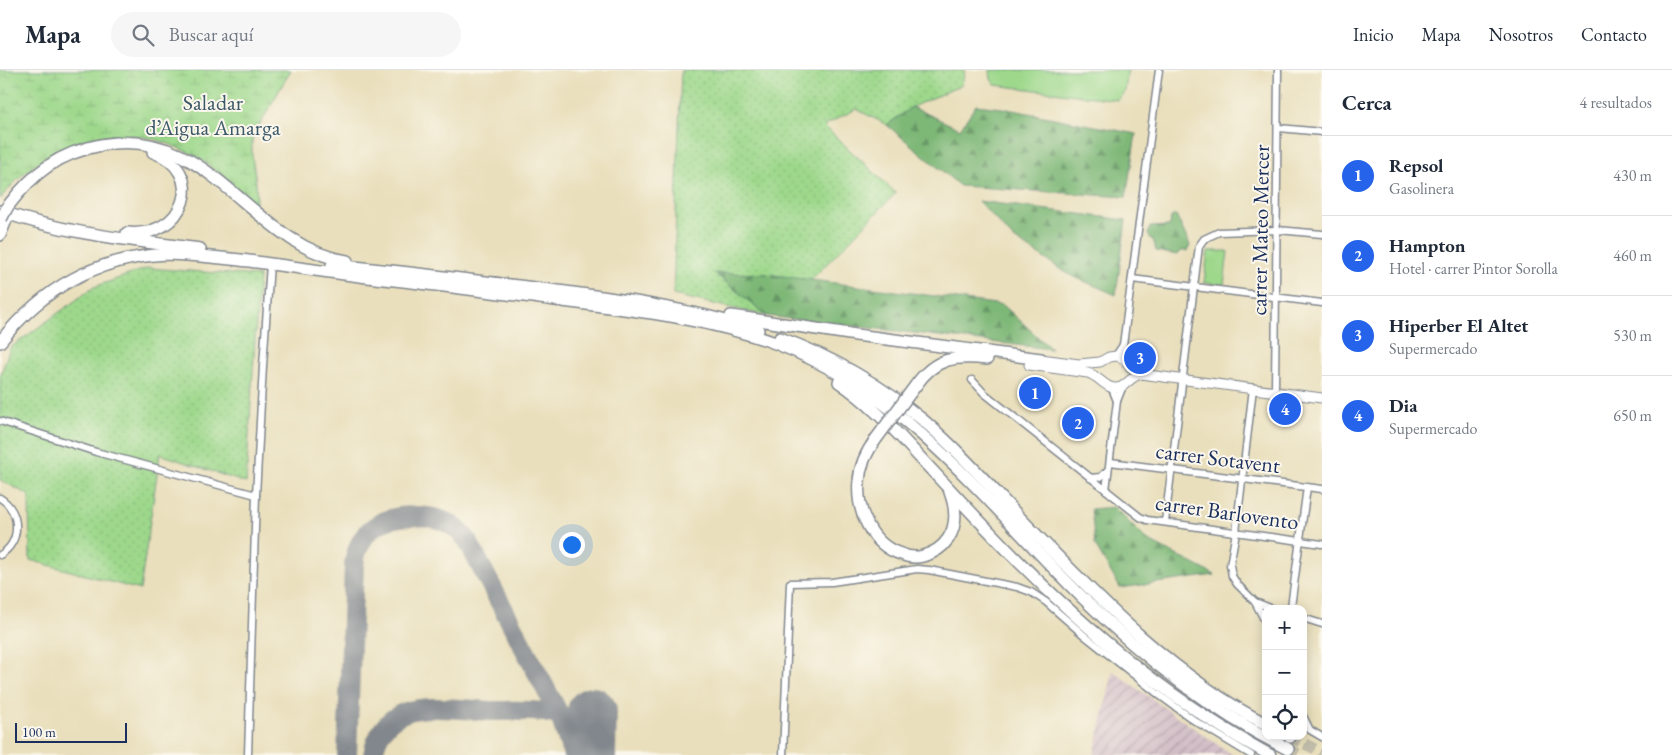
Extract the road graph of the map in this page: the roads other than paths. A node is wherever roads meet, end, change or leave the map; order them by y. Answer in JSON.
{"nodes":[{"id":1,"x":1159,"y":70,"type":"edge"},
{"id":2,"x":1278,"y":70,"type":"edge"},
{"id":3,"x":1279,"y":128,"type":"junction"},
{"id":4,"x":1322,"y":132,"type":"edge"},
{"id":5,"x":5,"y":214,"type":"edge"},
{"id":6,"x":39,"y":223,"type":"junction"},
{"id":7,"x":1278,"y":230,"type":"junction"},
{"id":8,"x":1322,"y":234,"type":"edge"},
{"id":9,"x":0,"y":235,"type":"edge"},
{"id":10,"x":270,"y":264,"type":"junction"},
{"id":11,"x":312,"y":264,"type":"junction"},
{"id":12,"x":440,"y":276,"type":"junction"},
{"id":13,"x":1132,"y":280,"type":"junction"},
{"id":14,"x":411,"y":282,"type":"junction"},
{"id":15,"x":1195,"y":288,"type":"junction"},
{"id":16,"x":1277,"y":298,"type":"junction"},
{"id":17,"x":1322,"y":303,"type":"edge"},
{"id":18,"x":697,"y":312,"type":"junction"},
{"id":19,"x":0,"y":342,"type":"edge"},
{"id":20,"x":1123,"y":345,"type":"junction"},
{"id":21,"x":799,"y":354,"type":"junction"},
{"id":22,"x":1109,"y":358,"type":"junction"},
{"id":23,"x":1041,"y":359,"type":"joint"},
{"id":24,"x":1128,"y":364,"type":"junction"},
{"id":25,"x":1029,"y":365,"type":"joint"},
{"id":26,"x":1141,"y":374,"type":"junction"},
{"id":27,"x":1100,"y":379,"type":"junction"},
{"id":28,"x":1130,"y":379,"type":"junction"},
{"id":29,"x":1183,"y":379,"type":"junction"},
{"id":30,"x":972,"y":380,"type":"dead end"},
{"id":31,"x":1122,"y":386,"type":"junction"},
{"id":32,"x":1110,"y":387,"type":"junction"},
{"id":33,"x":1253,"y":388,"type":"junction"},
{"id":34,"x":1275,"y":391,"type":"junction"},
{"id":35,"x":1322,"y":398,"type":"edge"},
{"id":36,"x":1117,"y":401,"type":"junction"},
{"id":37,"x":0,"y":421,"type":"edge"},
{"id":38,"x":1109,"y":466,"type":"junction"},
{"id":39,"x":1171,"y":469,"type":"junction"},
{"id":40,"x":1090,"y":478,"type":"junction"},
{"id":41,"x":1242,"y":478,"type":"junction"},
{"id":42,"x":1307,"y":487,"type":"junction"},
{"id":43,"x":949,"y":488,"type":"junction"},
{"id":44,"x":1322,"y":489,"type":"edge"},
{"id":45,"x":1106,"y":490,"type":"junction"},
{"id":46,"x":256,"y":495,"type":"junction"},
{"id":47,"x":0,"y":498,"type":"edge"},
{"id":48,"x":1165,"y":522,"type":"junction"},
{"id":49,"x":1236,"y":532,"type":"junction"},
{"id":50,"x":1300,"y":541,"type":"junction"},
{"id":51,"x":1322,"y":544,"type":"edge"},
{"id":52,"x":0,"y":555,"type":"edge"},
{"id":53,"x":1256,"y":602,"type":"junction"},
{"id":54,"x":1263,"y":605,"type":"edge"},
{"id":55,"x":1291,"y":605,"type":"edge"},
{"id":56,"x":1262,"y":615,"type":"edge"},
{"id":57,"x":1307,"y":619,"type":"edge"},
{"id":58,"x":1322,"y":624,"type":"edge"},
{"id":59,"x":1262,"y":722,"type":"edge"},
{"id":60,"x":1307,"y":724,"type":"edge"},
{"id":61,"x":1322,"y":737,"type":"edge"},
{"id":62,"x":1288,"y":749,"type":"tunnel mouth"},
{"id":63,"x":248,"y":755,"type":"edge"},
{"id":64,"x":783,"y":755,"type":"edge"},
{"id":65,"x":1251,"y":755,"type":"edge"},
{"id":66,"x":1270,"y":755,"type":"edge"}],
"edges":[{"from":1,"to":13,"type":"street"},
{"from":2,"to":3,"type":"street","name":"carrer Mateo Mercer"},
{"from":3,"to":4,"type":"street"},
{"from":3,"to":7,"type":"street","name":"carrer Mateo Mercer"},
{"from":5,"to":6,"type":"highway"},
{"from":5,"to":6,"type":"highway"},
{"from":5,"to":9,"type":"highway"},
{"from":5,"to":12,"type":"highway"},
{"from":6,"to":11,"type":"highway"},
{"from":7,"to":8,"type":"street"},
{"from":7,"to":15,"type":"street"},
{"from":7,"to":16,"type":"street","name":"carrer Mateo Mercer"},
{"from":10,"to":14,"type":"highway"},
{"from":10,"to":19,"type":"highway"},
{"from":10,"to":46,"type":"street"},
{"from":11,"to":12,"type":"highway"},
{"from":11,"to":14,"type":"highway"},
{"from":12,"to":18,"type":"highway"},
{"from":13,"to":15,"type":"street"},
{"from":13,"to":20,"type":"street"},
{"from":14,"to":21,"type":"highway"},
{"from":15,"to":16,"type":"street"},
{"from":15,"to":29,"type":"street"},
{"from":16,"to":17,"type":"street"},
{"from":16,"to":34,"type":"street","name":"carrer Mateo Mercer"},
{"from":18,"to":23,"type":"highway"},
{"from":18,"to":59,"type":"highway"},
{"from":20,"to":22,"type":"street"},
{"from":20,"to":24,"type":"street"},
{"from":21,"to":43,"type":"highway"},
{"from":21,"to":62,"type":"highway"},
{"from":22,"to":23,"type":"main road"},
{"from":22,"to":24,"type":"main road"},
{"from":22,"to":27,"type":"main road"},
{"from":24,"to":26,"type":"main road"},
{"from":24,"to":28,"type":"main road"},
{"from":25,"to":27,"type":"main road"},
{"from":25,"to":43,"type":"highway","bridge":true},
{"from":26,"to":28,"type":"main road"},
{"from":26,"to":29,"type":"main road"},
{"from":27,"to":32,"type":"main road"},
{"from":28,"to":31,"type":"main road"},
{"from":29,"to":33,"type":"main road"},
{"from":29,"to":39,"type":"street"},
{"from":30,"to":40,"type":"street","name":"carrer Barlovento"},
{"from":31,"to":32,"type":"main road"},
{"from":31,"to":36,"type":"street"},
{"from":32,"to":36,"type":"street"},
{"from":33,"to":34,"type":"main road"},
{"from":33,"to":41,"type":"street"},
{"from":34,"to":35,"type":"main road"},
{"from":36,"to":38,"type":"street"},
{"from":37,"to":46,"type":"street"},
{"from":38,"to":39,"type":"street","name":"carrer Sotavent"},
{"from":38,"to":40,"type":"street"},
{"from":38,"to":45,"type":"street"},
{"from":39,"to":41,"type":"street","name":"carrer Sotavent"},
{"from":39,"to":48,"type":"street"},
{"from":40,"to":45,"type":"street","name":"carrer Barlovento"},
{"from":41,"to":42,"type":"street","name":"carrer Sotavent"},
{"from":41,"to":49,"type":"street"},
{"from":42,"to":44,"type":"street","name":"carrer Sotavent"},
{"from":42,"to":50,"type":"street"},
{"from":43,"to":66,"type":"highway"},
{"from":45,"to":48,"type":"street","name":"carrer Barlovento"},
{"from":46,"to":63,"type":"street"},
{"from":47,"to":52,"type":"street"},
{"from":48,"to":49,"type":"street","name":"carrer Barlovento"},
{"from":49,"to":50,"type":"street","name":"carrer Barlovento"},
{"from":49,"to":53,"type":"street"},
{"from":50,"to":51,"type":"street","name":"carrer Barlovento"},
{"from":50,"to":55,"type":"street"},
{"from":53,"to":54,"type":"street"},
{"from":53,"to":56,"type":"street"},
{"from":57,"to":58,"type":"street"},
{"from":60,"to":61,"type":"street"},
{"from":64,"to":65,"type":"street"}]}
